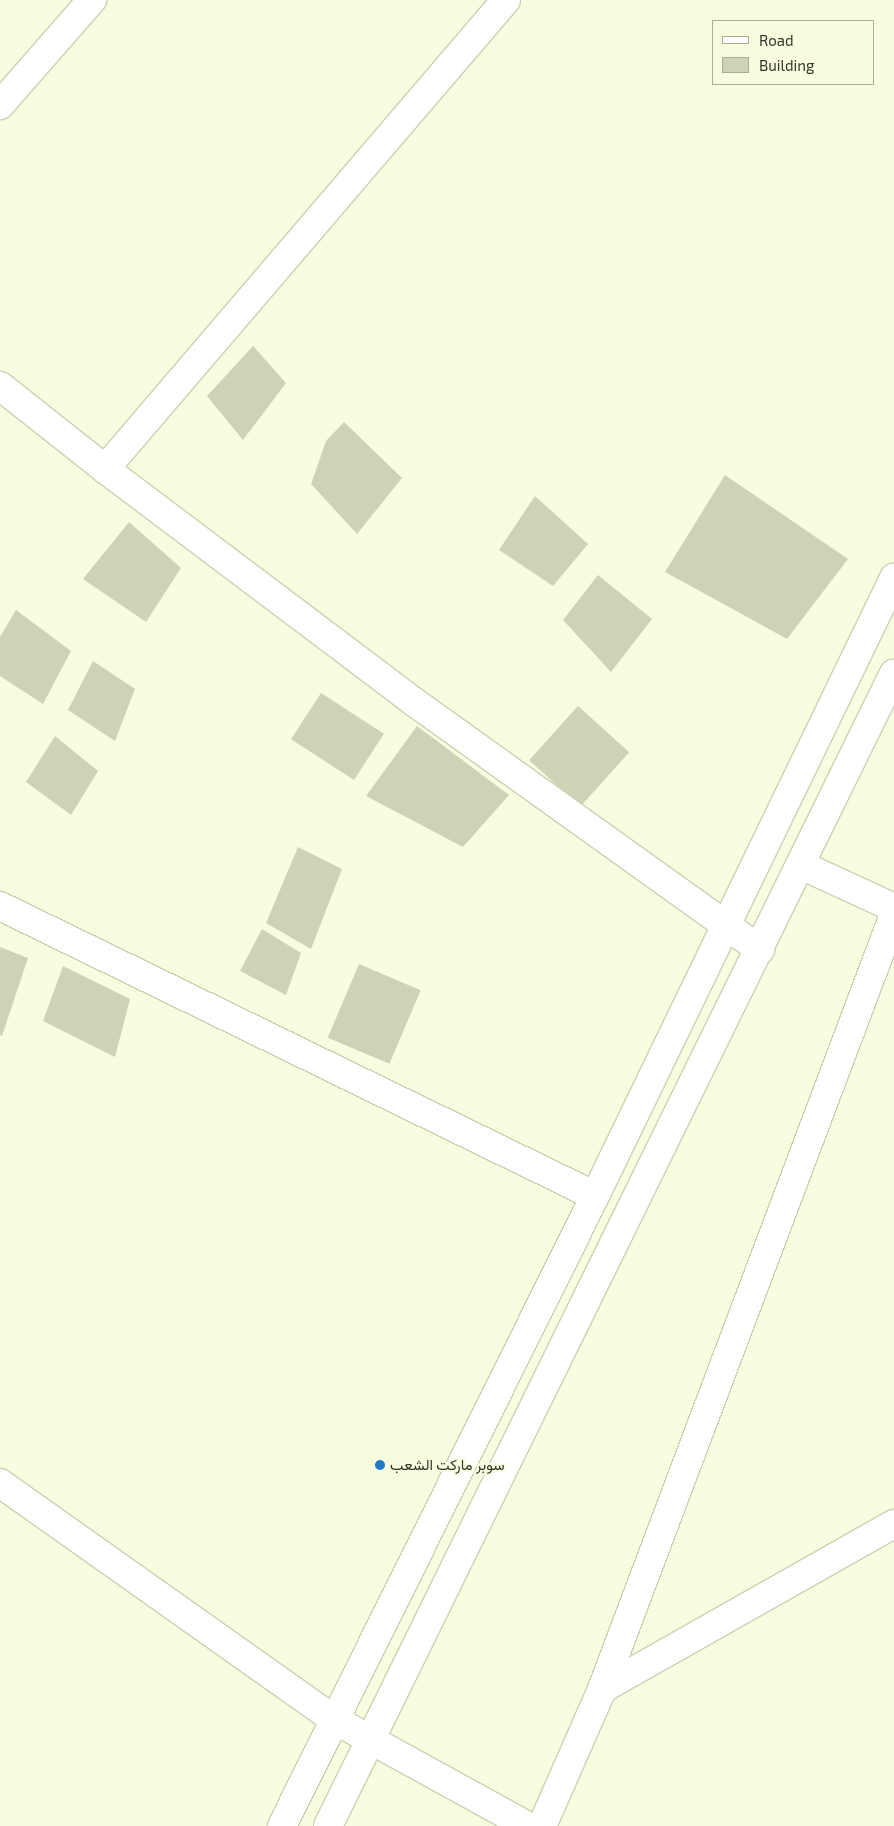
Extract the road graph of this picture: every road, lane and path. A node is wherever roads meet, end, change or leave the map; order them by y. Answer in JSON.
{"nodes":[{"id":1,"x":92,"y":0,"type":"edge"},
{"id":2,"x":506,"y":0,"type":"edge"},
{"id":3,"x":0,"y":105,"type":"edge"},
{"id":4,"x":0,"y":386,"type":"edge"},
{"id":5,"x":105,"y":469,"type":"junction"},
{"id":6,"x":894,"y":578,"type":"edge"},
{"id":7,"x":894,"y":673,"type":"edge"},
{"id":8,"x":801,"y":865,"type":"junction"},
{"id":9,"x":0,"y":906,"type":"edge"},
{"id":10,"x":894,"y":908,"type":"edge"},
{"id":11,"x":894,"y":915,"type":"edge"},
{"id":12,"x":726,"y":926,"type":"junction"},
{"id":13,"x":760,"y":950,"type":"junction"},
{"id":14,"x":594,"y":1196,"type":"junction"},
{"id":15,"x":0,"y":1483,"type":"edge"},
{"id":16,"x":892,"y":1523,"type":"edge"},
{"id":17,"x":602,"y":1689,"type":"junction"},
{"id":18,"x":333,"y":1719,"type":"junction"},
{"id":19,"x":369,"y":1741,"type":"junction"},
{"id":20,"x":282,"y":1826,"type":"edge"},
{"id":21,"x":328,"y":1826,"type":"edge"},
{"id":22,"x":528,"y":1826,"type":"edge"},
{"id":23,"x":542,"y":1826,"type":"edge"}],
"edges":[{"from":1,"to":3,"type":"street"},
{"from":2,"to":5,"type":"street"},
{"from":4,"to":5,"type":"street"},
{"from":5,"to":12,"type":"street"},
{"from":6,"to":12,"type":"street"},
{"from":7,"to":8,"type":"street"},
{"from":8,"to":10,"type":"street"},
{"from":8,"to":13,"type":"street"},
{"from":9,"to":14,"type":"street"},
{"from":11,"to":17,"type":"street"},
{"from":12,"to":13,"type":"street"},
{"from":12,"to":14,"type":"street"},
{"from":13,"to":19,"type":"street"},
{"from":14,"to":18,"type":"street"},
{"from":15,"to":18,"type":"street"},
{"from":16,"to":17,"type":"street"},
{"from":17,"to":23,"type":"street"},
{"from":18,"to":19,"type":"street"},
{"from":18,"to":20,"type":"street"},
{"from":19,"to":21,"type":"street"},
{"from":19,"to":22,"type":"street"}]}
